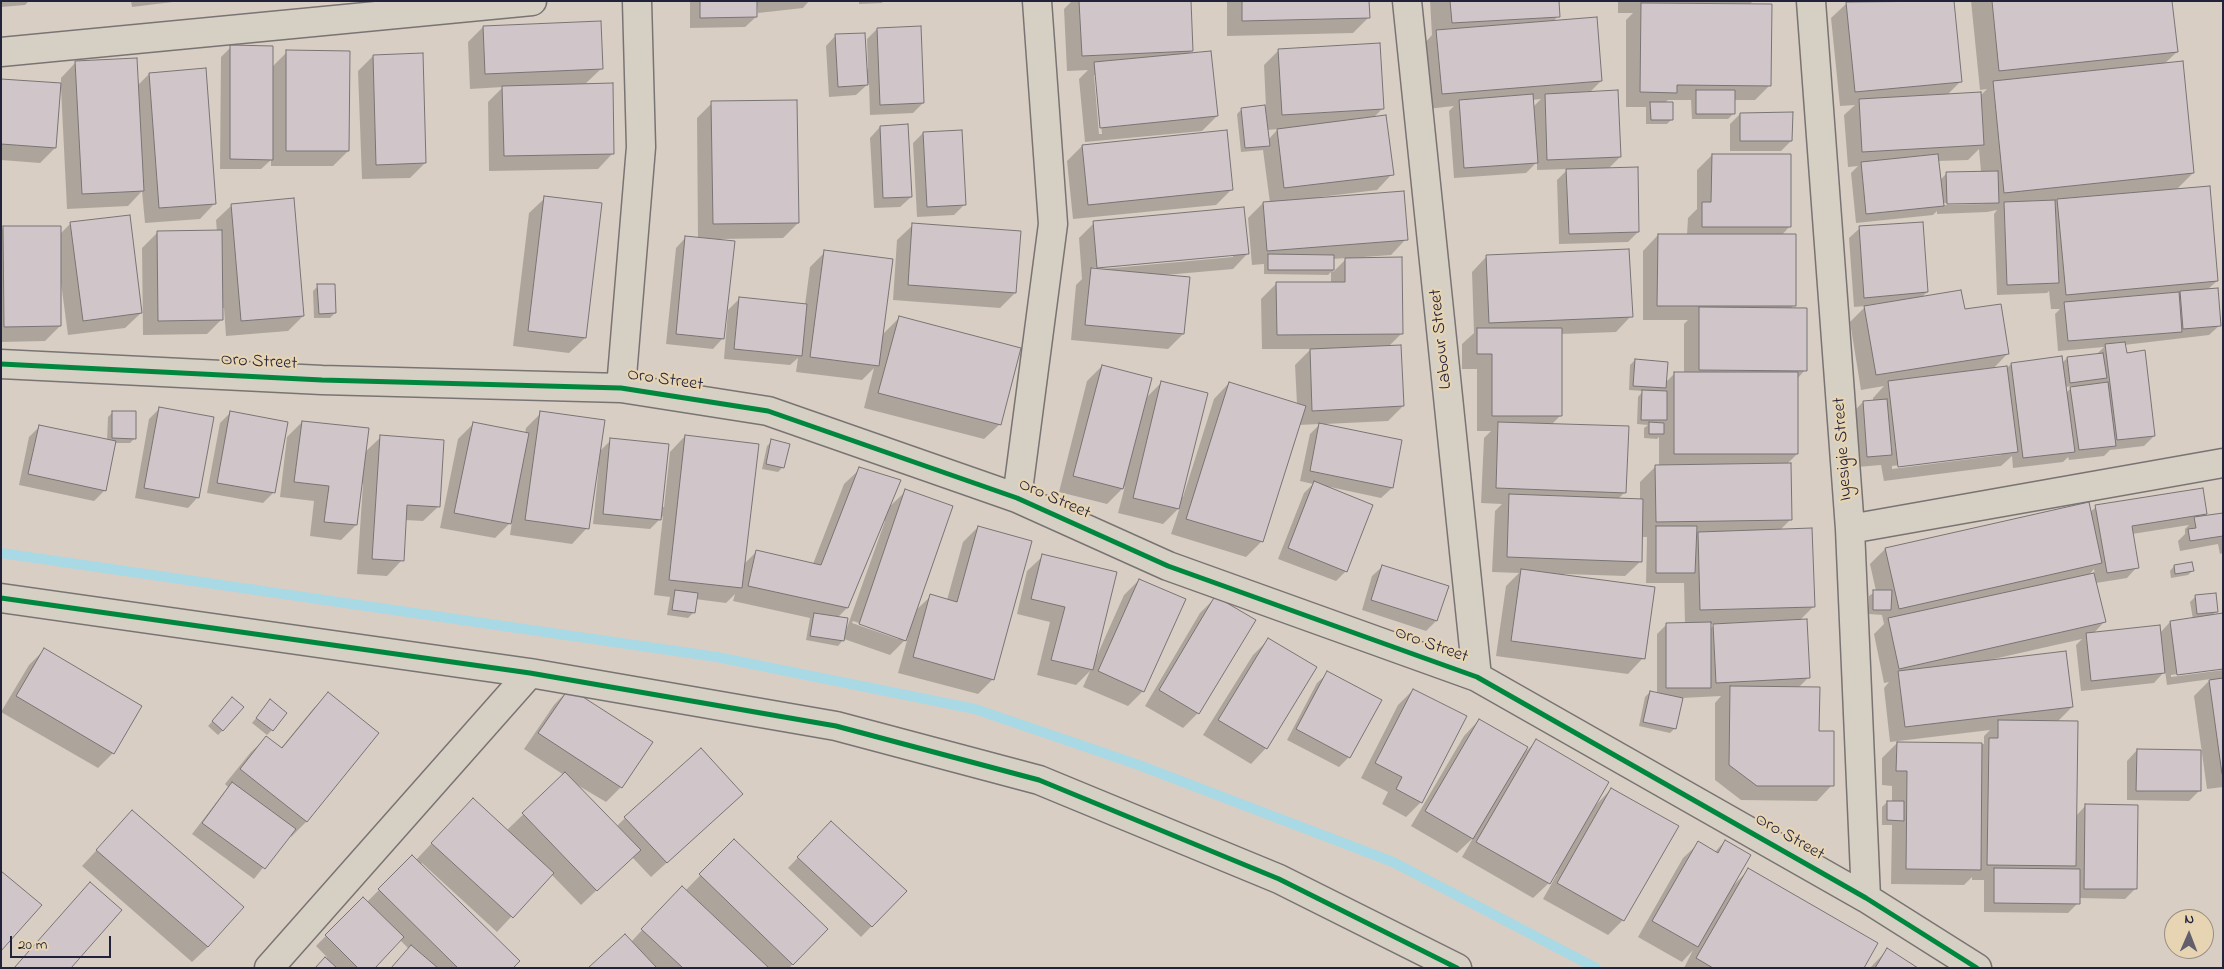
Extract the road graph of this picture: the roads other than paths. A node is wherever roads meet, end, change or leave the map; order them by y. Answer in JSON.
{"nodes":[{"id":1,"x":532,"y":1,"type":"edge"},
{"id":2,"x":637,"y":1,"type":"edge"},
{"id":3,"x":1037,"y":1,"type":"edge"},
{"id":4,"x":1406,"y":1,"type":"edge"},
{"id":5,"x":1811,"y":1,"type":"edge"},
{"id":6,"x":1,"y":52,"type":"edge"},
{"id":7,"x":1,"y":364,"type":"edge"},
{"id":8,"x":621,"y":388,"type":"junction"},
{"id":9,"x":2223,"y":463,"type":"edge"},
{"id":10,"x":1017,"y":498,"type":"junction"},
{"id":11,"x":1850,"y":529,"type":"junction"},
{"id":12,"x":1,"y":598,"type":"edge"},
{"id":13,"x":530,"y":673,"type":"junction"},
{"id":14,"x":1477,"y":677,"type":"junction"},
{"id":15,"x":1866,"y":898,"type":"junction"},
{"id":16,"x":269,"y":968,"type":"edge"},
{"id":17,"x":1457,"y":968,"type":"edge"},
{"id":18,"x":1977,"y":968,"type":"edge"}],
"edges":[{"from":1,"to":6,"type":"street"},
{"from":2,"to":8,"type":"street"},
{"from":3,"to":10,"type":"street"},
{"from":4,"to":14,"type":"street","name":"Labour Street"},
{"from":5,"to":11,"type":"street","name":"Iyesigie Street"},
{"from":7,"to":8,"type":"street","name":"Oro Street"},
{"from":8,"to":10,"type":"street","name":"Oro Street"},
{"from":9,"to":11,"type":"street"},
{"from":10,"to":14,"type":"street","name":"Oro Street"},
{"from":11,"to":15,"type":"street","name":"Iyesigie Street"},
{"from":12,"to":13,"type":"street"},
{"from":13,"to":16,"type":"street"},
{"from":13,"to":17,"type":"street"},
{"from":14,"to":15,"type":"street","name":"Oro Street"},
{"from":15,"to":18,"type":"street","name":"Oro Street"}]}
